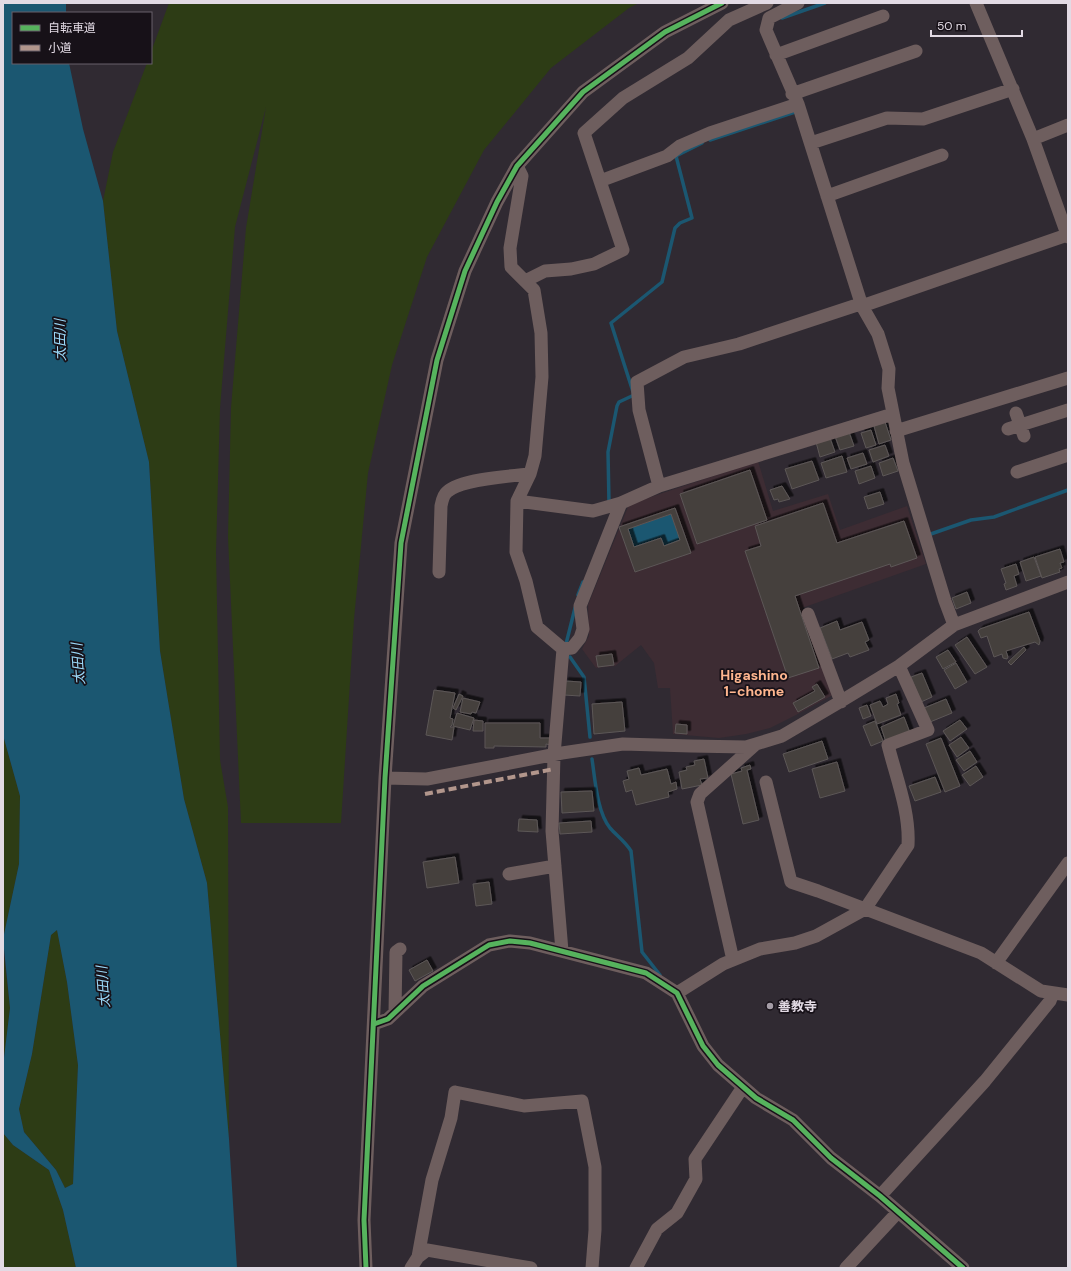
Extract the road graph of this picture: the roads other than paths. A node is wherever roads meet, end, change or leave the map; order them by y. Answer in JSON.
{"nodes":[{"id":1,"x":722,"y":3,"type":"edge"},
{"id":2,"x":767,"y":3,"type":"edge"},
{"id":3,"x":798,"y":3,"type":"edge"},
{"id":4,"x":976,"y":3,"type":"edge"},
{"id":5,"x":883,"y":16,"type":"dead end"},
{"id":6,"x":916,"y":51,"type":"dead end"},
{"id":7,"x":776,"y":55,"type":"junction"},
{"id":8,"x":1013,"y":89,"type":"junction"},
{"id":9,"x":795,"y":99,"type":"junction"},
{"id":10,"x":1068,"y":125,"type":"edge"},
{"id":11,"x":1033,"y":139,"type":"junction"},
{"id":12,"x":811,"y":143,"type":"junction"},
{"id":13,"x":942,"y":155,"type":"dead end"},
{"id":14,"x":517,"y":166,"type":"junction"},
{"id":15,"x":600,"y":181,"type":"junction"},
{"id":16,"x":827,"y":196,"type":"junction"},
{"id":17,"x":1062,"y":201,"type":"edge"},
{"id":18,"x":1068,"y":236,"type":"edge"},
{"id":19,"x":525,"y":281,"type":"junction"},
{"id":20,"x":862,"y":306,"type":"junction"},
{"id":21,"x":1068,"y":378,"type":"edge"},
{"id":22,"x":1068,"y":410,"type":"edge"},
{"id":23,"x":893,"y":414,"type":"junction"},
{"id":24,"x":1017,"y":426,"type":"dead end"},
{"id":25,"x":896,"y":431,"type":"junction"},
{"id":26,"x":1068,"y":455,"type":"edge"},
{"id":27,"x":1017,"y":472,"type":"dead end"},
{"id":28,"x":530,"y":474,"type":"junction"},
{"id":29,"x":659,"y":486,"type":"junction"},
{"id":30,"x":517,"y":501,"type":"junction"},
{"id":31,"x":621,"y":503,"type":"junction"},
{"id":32,"x":439,"y":572,"type":"dead end"},
{"id":33,"x":1068,"y":582,"type":"edge"},
{"id":34,"x":808,"y":614,"type":"dead end"},
{"id":35,"x":954,"y":625,"type":"junction"},
{"id":36,"x":563,"y":649,"type":"junction"},
{"id":37,"x":899,"y":666,"type":"junction"},
{"id":38,"x":841,"y":702,"type":"junction"},
{"id":39,"x":756,"y":744,"type":"junction"},
{"id":40,"x":554,"y":755,"type":"junction"},
{"id":41,"x":385,"y":778,"type":"junction"},
{"id":42,"x":766,"y":782,"type":"dead end"},
{"id":43,"x":1068,"y":862,"type":"edge"},
{"id":44,"x":555,"y":866,"type":"junction"},
{"id":45,"x":509,"y":874,"type":"dead end"},
{"id":46,"x":865,"y":909,"type":"junction"},
{"id":47,"x":400,"y":949,"type":"dead end"},
{"id":48,"x":562,"y":951,"type":"junction"},
{"id":49,"x":733,"y":960,"type":"junction"},
{"id":50,"x":996,"y":963,"type":"junction"},
{"id":51,"x":677,"y":993,"type":"junction"},
{"id":52,"x":1053,"y":993,"type":"junction"},
{"id":53,"x":1068,"y":995,"type":"edge"},
{"id":54,"x":395,"y":1012,"type":"junction"},
{"id":55,"x":374,"y":1024,"type":"junction"},
{"id":56,"x":743,"y":1087,"type":"junction"},
{"id":57,"x":880,"y":1196,"type":"junction"},
{"id":58,"x":898,"y":1212,"type":"junction"},
{"id":59,"x":415,"y":1262,"type":"edge"},
{"id":60,"x":366,"y":1268,"type":"edge"},
{"id":61,"x":531,"y":1268,"type":"edge"},
{"id":62,"x":592,"y":1268,"type":"edge"},
{"id":63,"x":636,"y":1268,"type":"edge"},
{"id":64,"x":846,"y":1268,"type":"edge"},
{"id":65,"x":963,"y":1268,"type":"edge"}],
"edges":[{"from":1,"to":14,"type":"street"},
{"from":2,"to":15,"type":"street"},
{"from":3,"to":7,"type":"street"},
{"from":4,"to":8,"type":"street"},
{"from":5,"to":7,"type":"street"},
{"from":6,"to":9,"type":"street"},
{"from":7,"to":9,"type":"street"},
{"from":8,"to":11,"type":"street"},
{"from":8,"to":12,"type":"street"},
{"from":9,"to":12,"type":"street"},
{"from":9,"to":15,"type":"street"},
{"from":10,"to":11,"type":"street"},
{"from":11,"to":17,"type":"street"},
{"from":12,"to":16,"type":"street"},
{"from":13,"to":16,"type":"street"},
{"from":14,"to":19,"type":"street"},
{"from":14,"to":41,"type":"street"},
{"from":15,"to":19,"type":"street"},
{"from":16,"to":20,"type":"street"},
{"from":17,"to":18,"type":"street"},
{"from":18,"to":20,"type":"street"},
{"from":19,"to":28,"type":"street"},
{"from":20,"to":23,"type":"street"},
{"from":20,"to":29,"type":"street"},
{"from":21,"to":25,"type":"street"},
{"from":22,"to":24,"type":"street"},
{"from":23,"to":25,"type":"street"},
{"from":23,"to":29,"type":"street"},
{"from":25,"to":35,"type":"street"},
{"from":26,"to":27,"type":"street"},
{"from":28,"to":30,"type":"street"},
{"from":28,"to":32,"type":"street"},
{"from":29,"to":31,"type":"street"},
{"from":30,"to":31,"type":"street"},
{"from":30,"to":36,"type":"street"},
{"from":31,"to":36,"type":"street"},
{"from":33,"to":35,"type":"street"},
{"from":34,"to":38,"type":"street"},
{"from":35,"to":37,"type":"street"},
{"from":36,"to":40,"type":"street"},
{"from":37,"to":38,"type":"street"},
{"from":37,"to":46,"type":"street"},
{"from":38,"to":39,"type":"street"},
{"from":39,"to":40,"type":"street"},
{"from":39,"to":49,"type":"street"},
{"from":40,"to":41,"type":"street"},
{"from":40,"to":44,"type":"street"},
{"from":41,"to":55,"type":"street"},
{"from":42,"to":46,"type":"street"},
{"from":43,"to":50,"type":"street"},
{"from":44,"to":45,"type":"street"},
{"from":44,"to":48,"type":"street"},
{"from":46,"to":49,"type":"street"},
{"from":46,"to":50,"type":"street"},
{"from":47,"to":54,"type":"street"},
{"from":48,"to":51,"type":"street"},
{"from":48,"to":54,"type":"street"},
{"from":49,"to":51,"type":"street"},
{"from":50,"to":52,"type":"street"},
{"from":51,"to":56,"type":"street"},
{"from":52,"to":53,"type":"street"},
{"from":52,"to":57,"type":"street"},
{"from":54,"to":55,"type":"street"},
{"from":55,"to":60,"type":"street"},
{"from":56,"to":57,"type":"street"},
{"from":56,"to":63,"type":"street"},
{"from":57,"to":58,"type":"street"},
{"from":58,"to":64,"type":"street"},
{"from":58,"to":65,"type":"street"},
{"from":59,"to":61,"type":"street"},
{"from":59,"to":62,"type":"street"}]}
